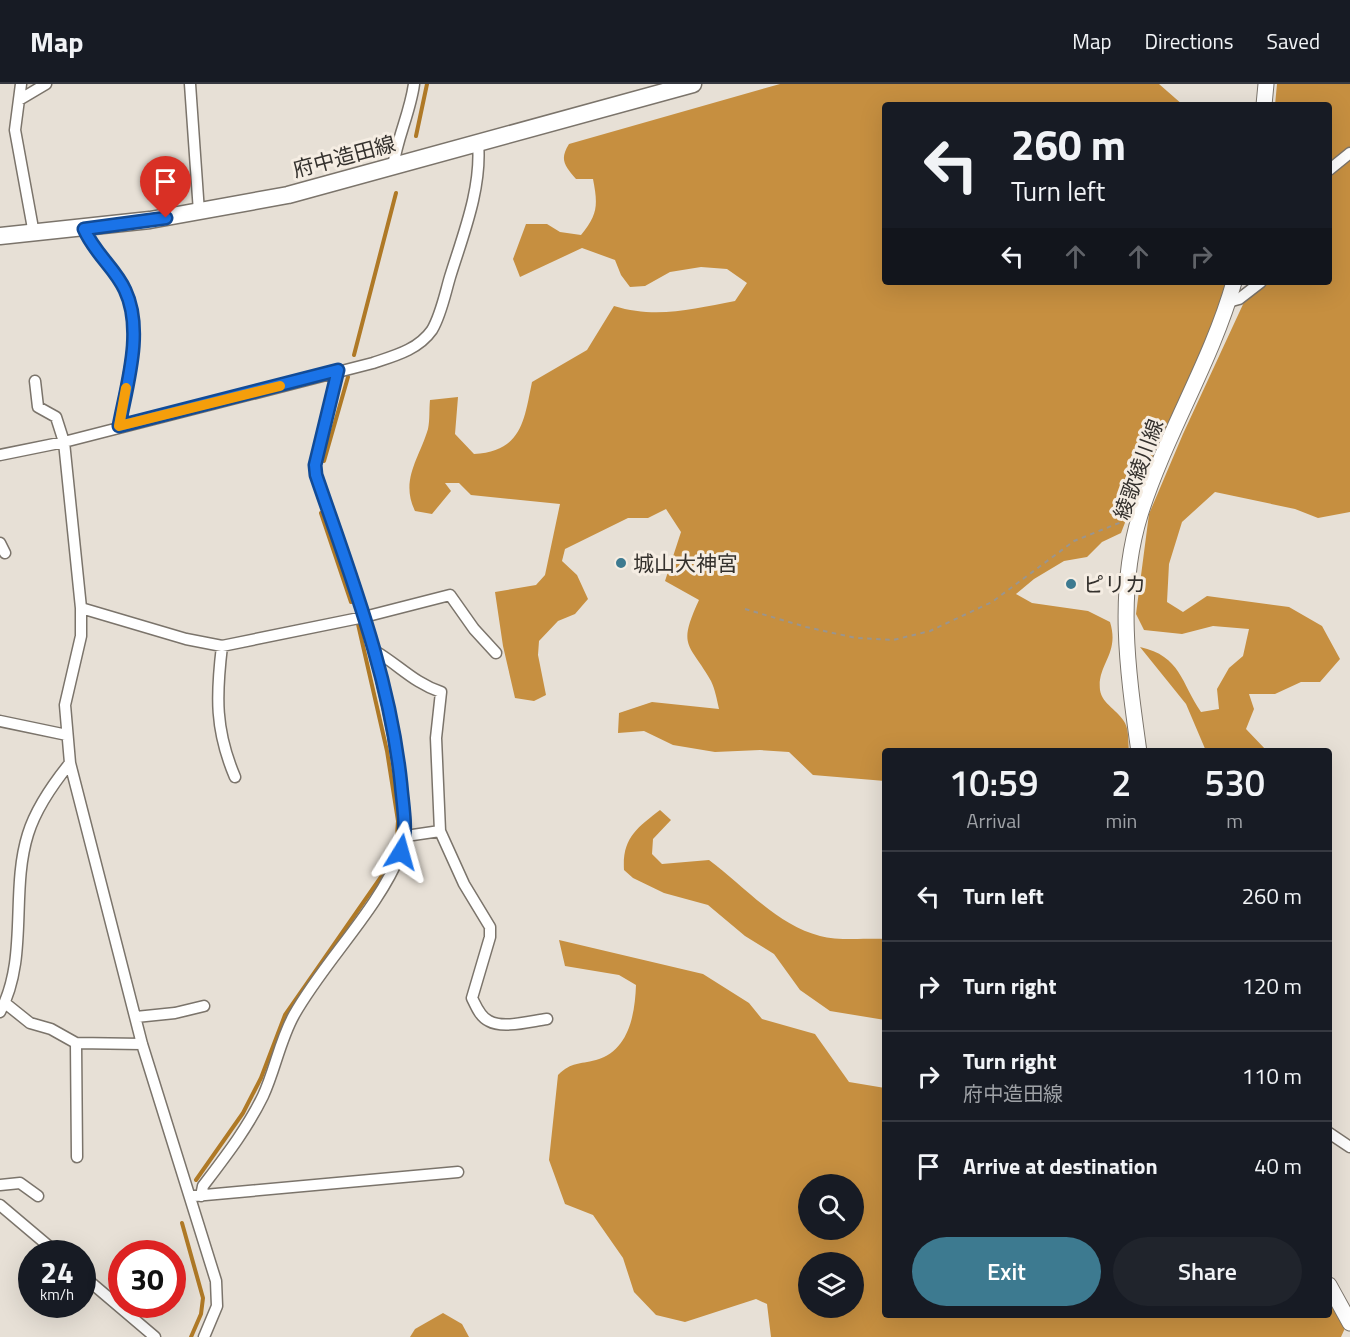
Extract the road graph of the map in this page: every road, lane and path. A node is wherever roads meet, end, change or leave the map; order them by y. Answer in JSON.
{"nodes":[{"id":1,"x":21,"y":84,"type":"edge"},
{"id":2,"x":46,"y":84,"type":"edge"},
{"id":3,"x":190,"y":84,"type":"edge"},
{"id":4,"x":414,"y":84,"type":"edge"},
{"id":5,"x":693,"y":84,"type":"edge"},
{"id":6,"x":1266,"y":84,"type":"edge"},
{"id":7,"x":19,"y":100,"type":"junction"},
{"id":8,"x":1264,"y":102,"type":"edge"},
{"id":9,"x":478,"y":143,"type":"junction"},
{"id":10,"x":1350,"y":153,"type":"edge"},
{"id":11,"x":393,"y":166,"type":"junction"},
{"id":12,"x":1332,"y":168,"type":"edge"},
{"id":13,"x":199,"y":212,"type":"junction"},
{"id":14,"x":84,"y":229,"type":"junction"},
{"id":15,"x":34,"y":234,"type":"junction"},
{"id":16,"x":0,"y":236,"type":"edge"},
{"id":17,"x":1233,"y":285,"type":"edge"},
{"id":18,"x":1257,"y":285,"type":"edge"},
{"id":19,"x":1228,"y":302,"type":"junction"},
{"id":20,"x":338,"y":370,"type":"junction"},
{"id":21,"x":35,"y":381,"type":"dead end"},
{"id":22,"x":119,"y":426,"type":"junction"},
{"id":23,"x":64,"y":442,"type":"junction"},
{"id":24,"x":0,"y":455,"type":"edge"},
{"id":25,"x":1140,"y":518,"type":"junction"},
{"id":26,"x":81,"y":608,"type":"junction"},
{"id":27,"x":745,"y":609,"type":"dead end"},
{"id":28,"x":364,"y":617,"type":"junction"},
{"id":29,"x":222,"y":646,"type":"junction"},
{"id":30,"x":375,"y":651,"type":"junction"},
{"id":31,"x":496,"y":653,"type":"dead end"},
{"id":32,"x":0,"y":721,"type":"edge"},
{"id":33,"x":67,"y":735,"type":"junction"},
{"id":34,"x":1138,"y":748,"type":"edge"},
{"id":35,"x":70,"y":763,"type":"junction"},
{"id":36,"x":235,"y":777,"type":"dead end"},
{"id":37,"x":440,"y":831,"type":"junction"},
{"id":38,"x":406,"y":836,"type":"junction"},
{"id":39,"x":204,"y":1006,"type":"dead end"},
{"id":40,"x":3,"y":1008,"type":"edge"},
{"id":41,"x":136,"y":1017,"type":"junction"},
{"id":42,"x":547,"y":1019,"type":"dead end"},
{"id":43,"x":76,"y":1043,"type":"junction"},
{"id":44,"x":142,"y":1044,"type":"junction"},
{"id":45,"x":1332,"y":1135,"type":"edge"},
{"id":46,"x":1350,"y":1147,"type":"edge"},
{"id":47,"x":77,"y":1157,"type":"dead end"},
{"id":48,"x":458,"y":1172,"type":"dead end"},
{"id":49,"x":0,"y":1185,"type":"edge"},
{"id":50,"x":38,"y":1196,"type":"dead end"},
{"id":51,"x":196,"y":1196,"type":"junction"},
{"id":52,"x":0,"y":1205,"type":"edge"},
{"id":53,"x":41,"y":1240,"type":"edge"},
{"id":54,"x":96,"y":1287,"type":"edge"},
{"id":55,"x":1332,"y":1291,"type":"edge"},
{"id":56,"x":1350,"y":1323,"type":"edge"},
{"id":57,"x":155,"y":1337,"type":"edge"},
{"id":58,"x":204,"y":1337,"type":"edge"}],
"edges":[{"from":1,"to":7,"type":"street"},
{"from":2,"to":7,"type":"street"},
{"from":3,"to":13,"type":"street"},
{"from":4,"to":11,"type":"street"},
{"from":5,"to":9,"type":"main road","name":"府中造田線"},
{"from":6,"to":8,"type":"main road"},
{"from":7,"to":15,"type":"street"},
{"from":9,"to":11,"type":"main road","name":"府中造田線"},
{"from":9,"to":20,"type":"street"},
{"from":10,"to":12,"type":"street"},
{"from":11,"to":13,"type":"main road","name":"府中造田線"},
{"from":13,"to":14,"type":"main road","name":"府中造田線"},
{"from":14,"to":15,"type":"main road","name":"府中造田線"},
{"from":14,"to":22,"type":"street"},
{"from":15,"to":16,"type":"main road","name":"府中造田線"},
{"from":17,"to":19,"type":"main road","name":"綾歌綾川線"},
{"from":18,"to":19,"type":"street"},
{"from":19,"to":25,"type":"main road","name":"綾歌綾川線"},
{"from":20,"to":22,"type":"street"},
{"from":20,"to":28,"type":"street"},
{"from":21,"to":23,"type":"street"},
{"from":22,"to":23,"type":"street"},
{"from":23,"to":24,"type":"street"},
{"from":23,"to":26,"type":"street"},
{"from":25,"to":27,"type":"path"},
{"from":25,"to":34,"type":"main road","name":"綾歌綾川線"},
{"from":26,"to":29,"type":"street"},
{"from":26,"to":33,"type":"street"},
{"from":28,"to":29,"type":"street"},
{"from":28,"to":30,"type":"street"},
{"from":28,"to":31,"type":"street"},
{"from":29,"to":36,"type":"street"},
{"from":30,"to":37,"type":"street"},
{"from":30,"to":38,"type":"street"},
{"from":32,"to":33,"type":"street"},
{"from":33,"to":35,"type":"street"},
{"from":35,"to":40,"type":"street"},
{"from":35,"to":41,"type":"street"},
{"from":37,"to":38,"type":"street"},
{"from":37,"to":42,"type":"street"},
{"from":38,"to":51,"type":"street"},
{"from":39,"to":41,"type":"street"},
{"from":40,"to":43,"type":"street"},
{"from":41,"to":44,"type":"street"},
{"from":43,"to":44,"type":"street"},
{"from":43,"to":47,"type":"street"},
{"from":44,"to":51,"type":"street"},
{"from":45,"to":46,"type":"street"},
{"from":48,"to":51,"type":"street"},
{"from":49,"to":50,"type":"street"},
{"from":51,"to":58,"type":"street"},
{"from":52,"to":53,"type":"street"},
{"from":54,"to":57,"type":"street"},
{"from":55,"to":56,"type":"main road"}]}
